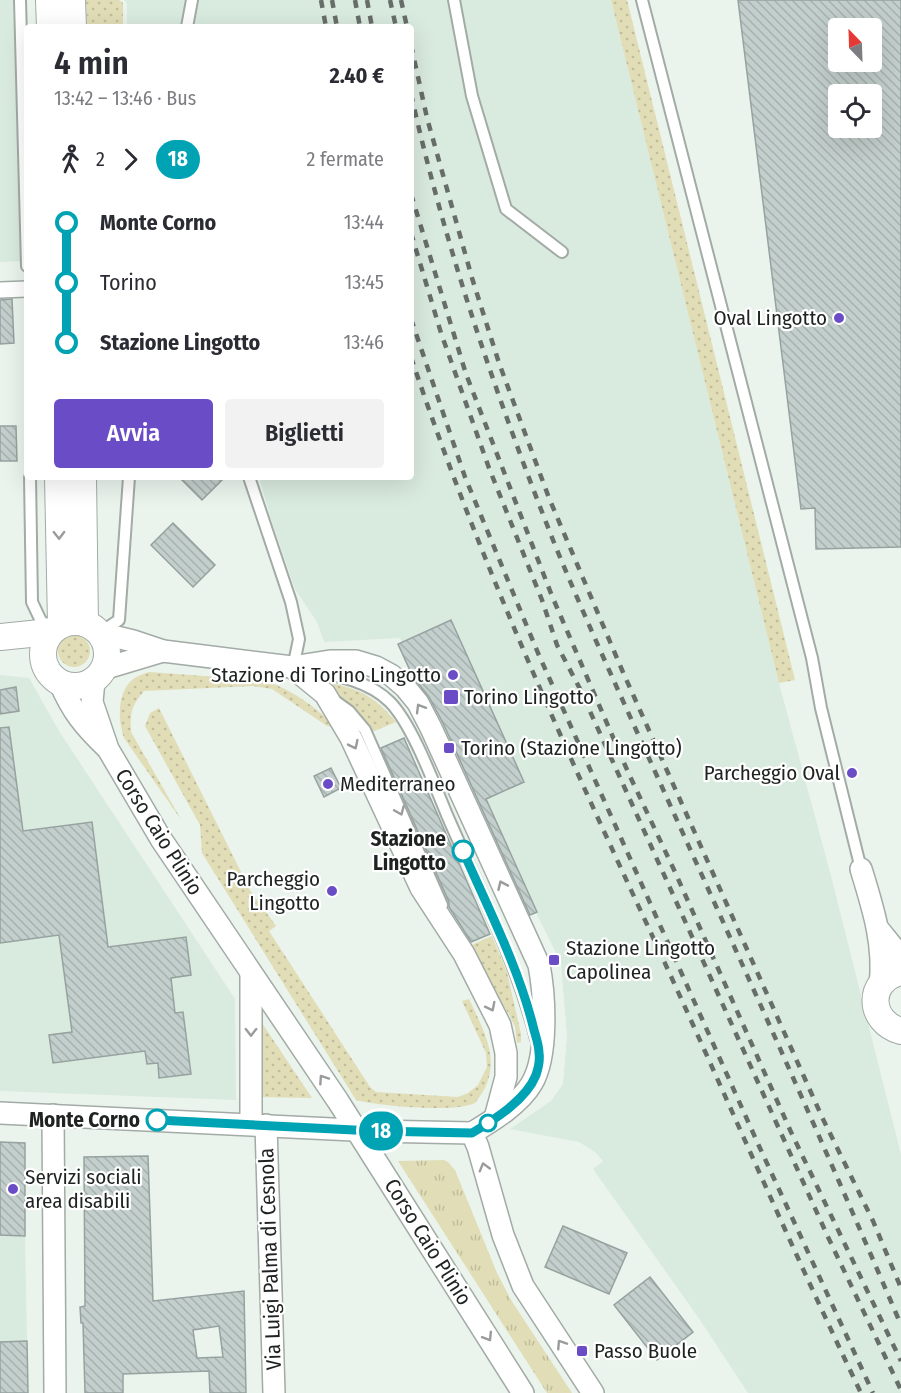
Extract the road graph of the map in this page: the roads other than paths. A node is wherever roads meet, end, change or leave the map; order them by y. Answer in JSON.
{"nodes":[{"id":1,"x":20,"y":0,"type":"edge"},
{"id":2,"x":49,"y":0,"type":"edge"},
{"id":3,"x":72,"y":0,"type":"edge"},
{"id":4,"x":192,"y":0,"type":"edge"},
{"id":5,"x":454,"y":0,"type":"edge"},
{"id":6,"x":642,"y":0,"type":"edge"},
{"id":7,"x":50,"y":24,"type":"edge"},
{"id":8,"x":73,"y":24,"type":"edge"},
{"id":9,"x":188,"y":24,"type":"edge"},
{"id":10,"x":24,"y":152,"type":"edge"},
{"id":11,"x":562,"y":252,"type":"dead end"},
{"id":12,"x":24,"y":289,"type":"edge"},
{"id":13,"x":0,"y":290,"type":"edge"},
{"id":14,"x":30,"y":480,"type":"edge"},
{"id":15,"x":58,"y":480,"type":"edge"},
{"id":16,"x":83,"y":480,"type":"edge"},
{"id":17,"x":129,"y":480,"type":"edge"},
{"id":18,"x":250,"y":480,"type":"edge"},
{"id":19,"x":70,"y":628,"type":"junction"},
{"id":20,"x":0,"y":638,"type":"edge"},
{"id":21,"x":0,"y":645,"type":"edge"},
{"id":22,"x":163,"y":651,"type":"junction"},
{"id":23,"x":42,"y":659,"type":"junction"},
{"id":24,"x":292,"y":667,"type":"junction"},
{"id":25,"x":99,"y":674,"type":"junction"},
{"id":26,"x":60,"y":683,"type":"junction"},
{"id":27,"x":108,"y":749,"type":"junction"},
{"id":28,"x":861,"y":869,"type":"joint"},
{"id":29,"x":879,"y":929,"type":"junction"},
{"id":30,"x":498,"y":931,"type":"junction"},
{"id":31,"x":526,"y":938,"type":"junction"},
{"id":32,"x":901,"y":957,"type":"edge"},
{"id":33,"x":251,"y":973,"type":"junction"},
{"id":34,"x":890,"y":979,"type":"edge"},
{"id":35,"x":901,"y":1031,"type":"edge"},
{"id":36,"x":540,"y":1054,"type":"junction"},
{"id":37,"x":0,"y":1113,"type":"edge"},
{"id":38,"x":53,"y":1115,"type":"junction"},
{"id":39,"x":495,"y":1118,"type":"junction"},
{"id":40,"x":259,"y":1124,"type":"junction"},
{"id":41,"x":355,"y":1129,"type":"junction"},
{"id":42,"x":472,"y":1133,"type":"junction"},
{"id":43,"x":55,"y":1393,"type":"edge"},
{"id":44,"x":274,"y":1393,"type":"edge"},
{"id":45,"x":523,"y":1393,"type":"edge"},
{"id":46,"x":593,"y":1393,"type":"edge"}],
"edges":[{"from":1,"to":10,"type":"lane"},
{"from":2,"to":7,"type":"street"},
{"from":3,"to":8,"type":"street"},
{"from":4,"to":9,"type":"lane"},
{"from":5,"to":11,"type":"lane"},
{"from":6,"to":28,"type":"lane"},
{"from":12,"to":13,"type":"street"},
{"from":14,"to":19,"type":"lane"},
{"from":15,"to":19,"type":"street","one_way":true},
{"from":16,"to":19,"type":"street"},
{"from":17,"to":19,"type":"lane"},
{"from":18,"to":24,"type":"lane"},
{"from":19,"to":20,"type":"street"},
{"from":19,"to":22,"type":"street"},
{"from":19,"to":23,"type":"street"},
{"from":19,"to":25,"type":"street"},
{"from":21,"to":23,"type":"street"},
{"from":22,"to":24,"type":"street"},
{"from":22,"to":25,"type":"street"},
{"from":23,"to":26,"type":"street"},
{"from":24,"to":30,"type":"lane"},
{"from":31,"to":24,"type":"street","one_way":true},
{"from":24,"to":39,"type":"street","one_way":true},
{"from":25,"to":26,"type":"street"},
{"from":25,"to":27,"type":"street","name":"Corso Caio Plinio"},
{"from":26,"to":27,"type":"street","name":"Corso Caio Plinio"},
{"from":27,"to":33,"type":"street","name":"Corso Caio Plinio"},
{"from":28,"to":29,"type":"street"},
{"from":29,"to":32,"type":"street"},
{"from":29,"to":34,"type":"street"},
{"from":30,"to":31,"type":"lane"},
{"from":30,"to":36,"type":"lane"},
{"from":31,"to":36,"type":"street"},
{"from":33,"to":40,"type":"street","one_way":true},
{"from":41,"to":33,"type":"street","name":"Corso Caio Plinio","one_way":true},
{"from":34,"to":35,"type":"street"},
{"from":36,"to":39,"type":"street"},
{"from":37,"to":38,"type":"street"},
{"from":38,"to":40,"type":"street"},
{"from":38,"to":43,"type":"street"},
{"from":39,"to":42,"type":"street"},
{"from":40,"to":41,"type":"street"},
{"from":40,"to":44,"type":"street","name":"Via Luigi Palma di Cesnola"},
{"from":41,"to":42,"type":"street"},
{"from":41,"to":45,"type":"street","name":"Corso Caio Plinio","one_way":true},
{"from":46,"to":42,"type":"street","one_way":true}]}
